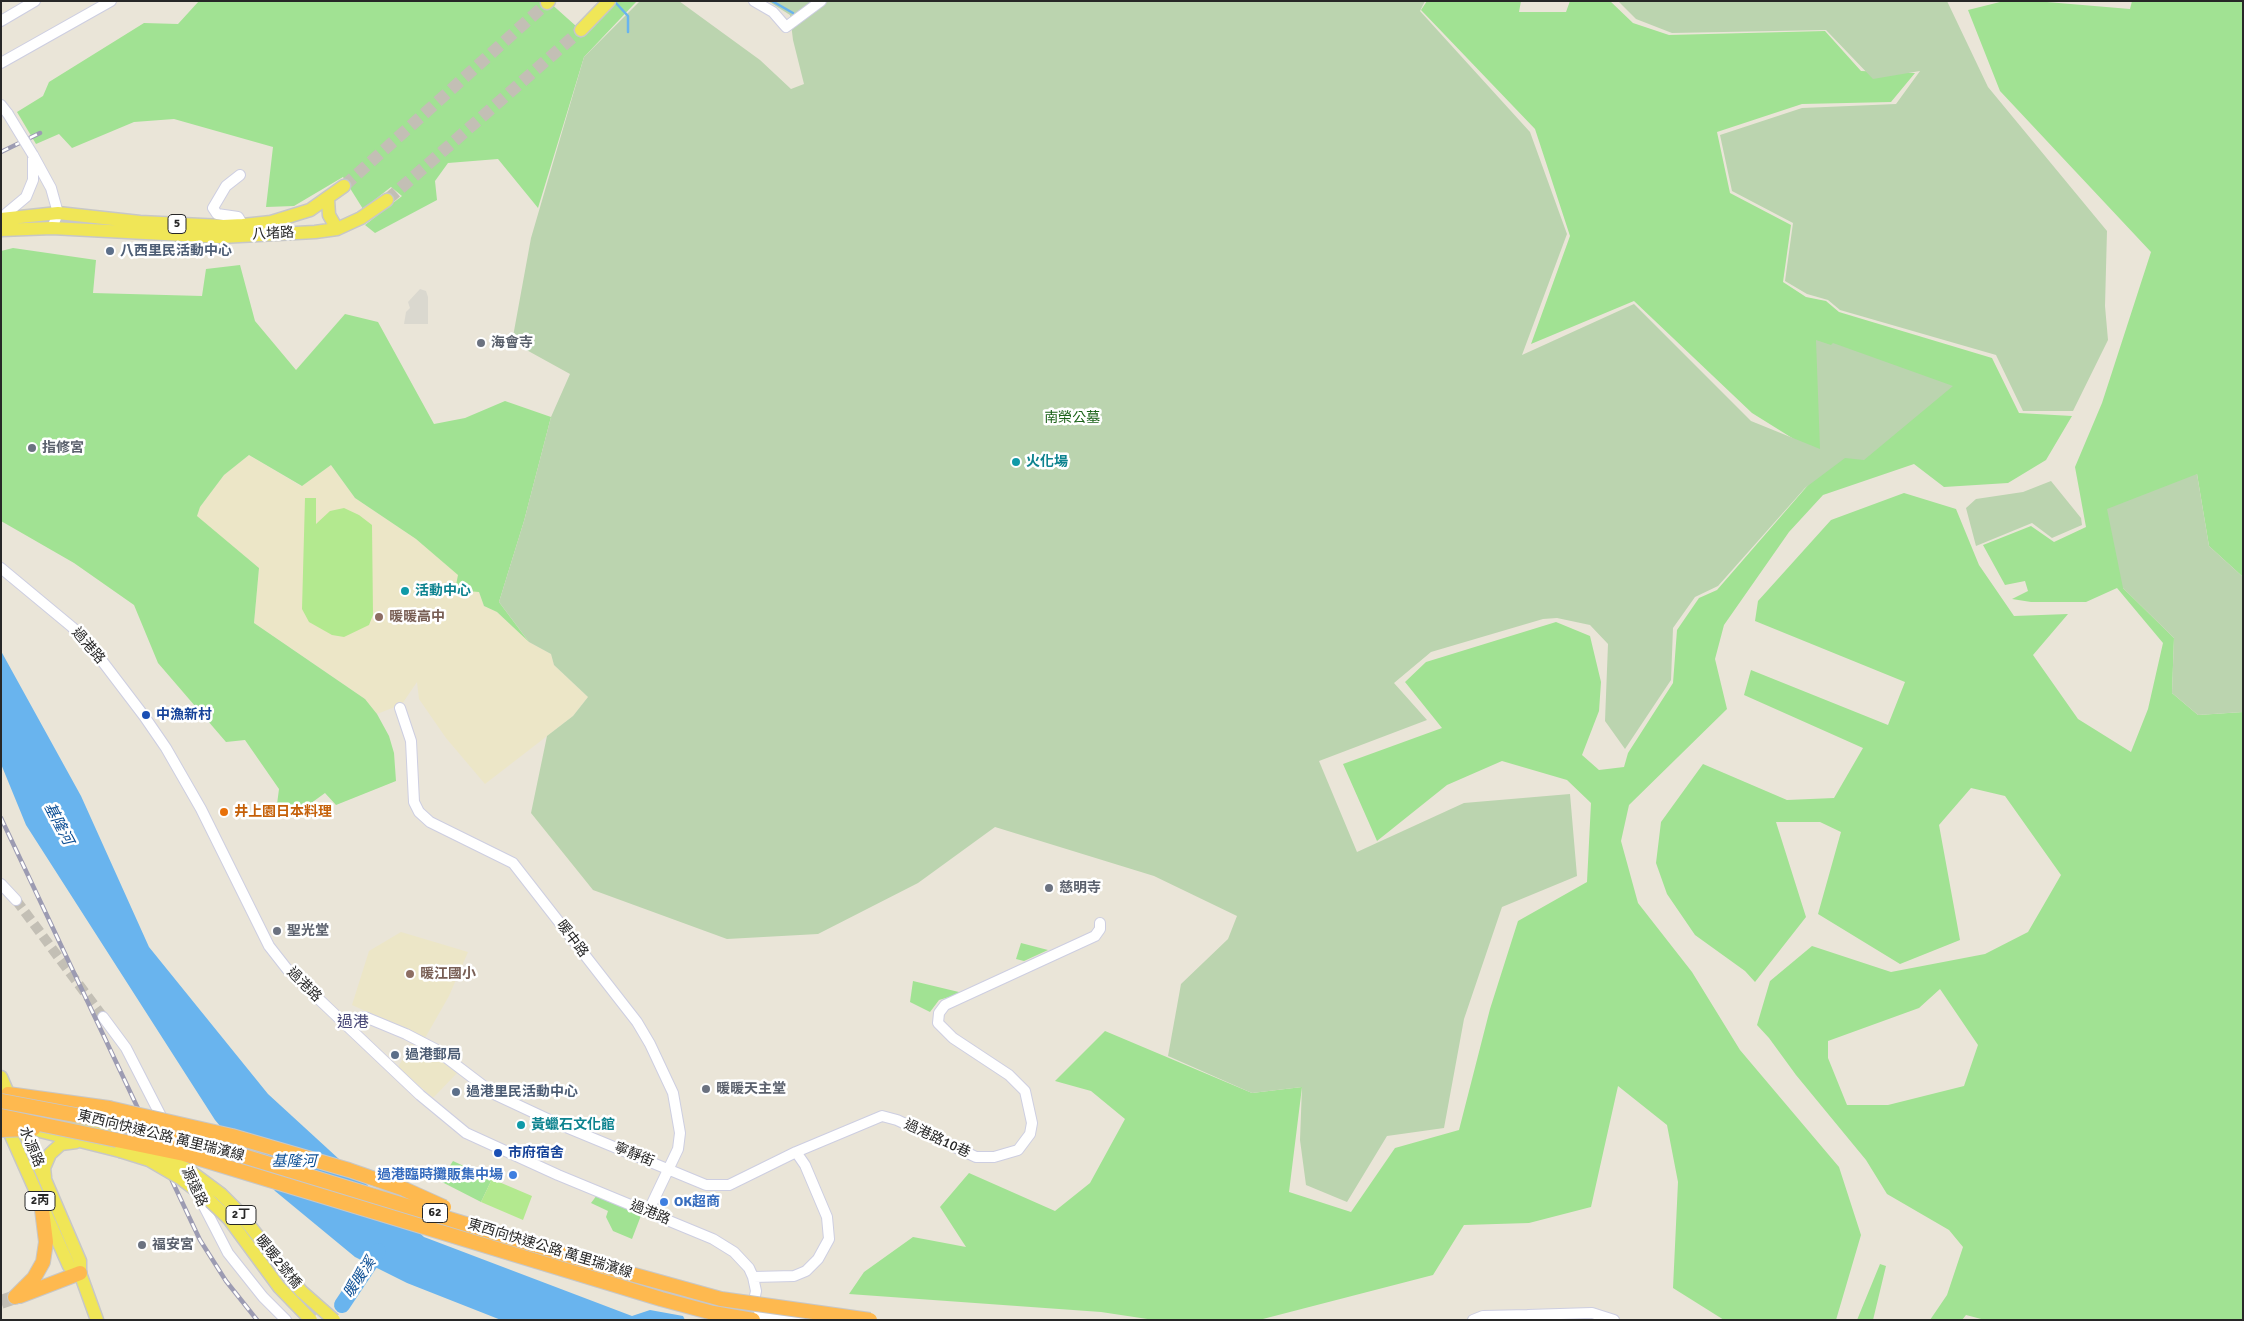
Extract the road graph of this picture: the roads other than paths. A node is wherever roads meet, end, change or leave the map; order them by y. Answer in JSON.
{"nodes":[{"id":1,"x":35,"y":1,"type":"edge"},
{"id":2,"x":110,"y":1,"type":"edge"},
{"id":3,"x":609,"y":1,"type":"edge"},
{"id":4,"x":754,"y":1,"type":"edge"},
{"id":5,"x":821,"y":1,"type":"edge"},
{"id":6,"x":1,"y":20,"type":"edge"},
{"id":7,"x":581,"y":30,"type":"tunnel mouth"},
{"id":8,"x":1,"y":63,"type":"edge"},
{"id":9,"x":1,"y":104,"type":"edge"},
{"id":10,"x":33,"y":156,"type":"junction"},
{"id":11,"x":240,"y":175,"type":"dead end"},
{"id":12,"x":344,"y":186,"type":"tunnel mouth"},
{"id":13,"x":328,"y":200,"type":"junction"},
{"id":14,"x":387,"y":200,"type":"tunnel mouth"},
{"id":15,"x":310,"y":210,"type":"junction"},
{"id":16,"x":58,"y":214,"type":"junction"},
{"id":17,"x":1,"y":218,"type":"edge"},
{"id":18,"x":243,"y":225,"type":"junction"},
{"id":19,"x":52,"y":228,"type":"junction"},
{"id":20,"x":1,"y":230,"type":"edge"},
{"id":21,"x":337,"y":230,"type":"junction"},
{"id":22,"x":315,"y":232,"type":"junction"},
{"id":23,"x":1,"y":568,"type":"edge"},
{"id":24,"x":400,"y":708,"type":"dead end"},
{"id":25,"x":1,"y":884,"type":"edge"},
{"id":26,"x":16,"y":900,"type":"tunnel mouth"},
{"id":27,"x":1100,"y":923,"type":"dead end"},
{"id":28,"x":103,"y":1017,"type":"tunnel mouth"},
{"id":29,"x":342,"y":1022,"type":"junction"},
{"id":30,"x":1,"y":1077,"type":"edge"},
{"id":31,"x":4,"y":1096,"type":"edge"},
{"id":32,"x":2,"y":1122,"type":"edge"},
{"id":33,"x":22,"y":1126,"type":"junction"},
{"id":34,"x":89,"y":1143,"type":"junction"},
{"id":35,"x":125,"y":1144,"type":"junction"},
{"id":36,"x":796,"y":1152,"type":"junction"},
{"id":37,"x":668,"y":1169,"type":"junction"},
{"id":38,"x":46,"y":1182,"type":"junction"},
{"id":39,"x":41,"y":1202,"type":"junction"},
{"id":40,"x":648,"y":1212,"type":"junction"},
{"id":41,"x":478,"y":1226,"type":"junction"},
{"id":42,"x":80,"y":1273,"type":"junction"},
{"id":43,"x":753,"y":1277,"type":"junction"},
{"id":44,"x":751,"y":1318,"type":"edge"},
{"id":45,"x":1530,"y":1318,"type":"edge"},
{"id":46,"x":97,"y":1320,"type":"edge"},
{"id":47,"x":286,"y":1320,"type":"edge"},
{"id":48,"x":311,"y":1320,"type":"edge"},
{"id":49,"x":334,"y":1320,"type":"edge"},
{"id":50,"x":818,"y":1320,"type":"edge"},
{"id":51,"x":870,"y":1320,"type":"edge"},
{"id":52,"x":1473,"y":1320,"type":"edge"},
{"id":53,"x":1614,"y":1320,"type":"edge"}],
"edges":[{"from":1,"to":6,"type":"street"},
{"from":2,"to":8,"type":"street"},
{"from":3,"to":7,"type":"main road"},
{"from":4,"to":5,"type":"street"},
{"from":9,"to":10,"type":"street","bridge":true},
{"from":10,"to":16,"type":"street"},
{"from":10,"to":17,"type":"street"},
{"from":11,"to":18,"type":"street"},
{"from":12,"to":13,"type":"main road","name":"八堵路","number":"5"},
{"from":13,"to":15,"type":"main road","name":"八堵路","number":"5"},
{"from":13,"to":21,"type":"main road"},
{"from":14,"to":21,"type":"main road","name":"八堵路","number":"5"},
{"from":15,"to":18,"type":"main road","name":"八堵路","number":"5"},
{"from":15,"to":22,"type":"main road"},
{"from":16,"to":17,"type":"main road","name":"八堵路","number":"5"},
{"from":16,"to":18,"type":"main road","name":"八堵路","number":"5"},
{"from":16,"to":19,"type":"street"},
{"from":19,"to":20,"type":"main road","name":"八堵路","number":"5"},
{"from":19,"to":22,"type":"main road","name":"八堵路","number":"5"},
{"from":21,"to":22,"type":"main road","name":"八堵路","number":"5"},
{"from":23,"to":29,"type":"street","name":"過港路"},
{"from":24,"to":37,"type":"street","name":"暖中路"},
{"from":25,"to":26,"type":"street"},
{"from":27,"to":36,"type":"street","name":"過港路10巷"},
{"from":28,"to":47,"type":"street","name":"源遠路"},
{"from":29,"to":37,"type":"street","name":"寧靜街"},
{"from":29,"to":40,"type":"street","name":"過港路"},
{"from":30,"to":31,"type":"main road","name":"水源路"},
{"from":31,"to":33,"type":"main road","name":"水源路"},
{"from":31,"to":35,"type":"main road","number":"2丁"},
{"from":31,"to":41,"type":"highway","name":"東西向快速公路 萬里瑞濱線","number":"62","bridge":true},
{"from":31,"to":41,"type":"highway","bridge":true},
{"from":32,"to":33,"type":"main road","number":"2丁"},
{"from":32,"to":35,"type":"highway","name":"東西向快速公路 萬里瑞濱線","number":"62","bridge":true},
{"from":32,"to":39,"type":"main road","name":"水源路","number":"2丙"},
{"from":33,"to":34,"type":"main road","number":"2丁"},
{"from":33,"to":38,"type":"main road","name":"水源路","number":"2丙"},
{"from":34,"to":35,"type":"main road","number":"2丁"},
{"from":34,"to":38,"type":"main road"},
{"from":35,"to":44,"type":"highway","name":"東西向快速公路 萬里瑞濱線","number":"62","bridge":true},
{"from":35,"to":48,"type":"main road","name":"暖暖2號橋","number":"2丁","bridge":true},
{"from":35,"to":49,"type":"main road","name":"暖暖2號橋","number":"2丁","bridge":true},
{"from":36,"to":37,"type":"street","name":"寧靜街"},
{"from":36,"to":43,"type":"street"},
{"from":37,"to":40,"type":"street","name":"暖中路"},
{"from":38,"to":42,"type":"main road","name":"水源路","number":"2丙"},
{"from":39,"to":42,"type":"main road","name":"水源路","number":"2丙"},
{"from":39,"to":42,"type":"highway"},
{"from":40,"to":43,"type":"street","name":"過港路"},
{"from":41,"to":51,"type":"highway","name":"東西向快速公路 萬里瑞濱線","number":"62","bridge":true},
{"from":42,"to":46,"type":"main road","name":"水源路","number":"2丙"},
{"from":43,"to":44,"type":"street"},
{"from":44,"to":50,"type":"street"},
{"from":45,"to":52,"type":"street"},
{"from":45,"to":53,"type":"street"}]}
